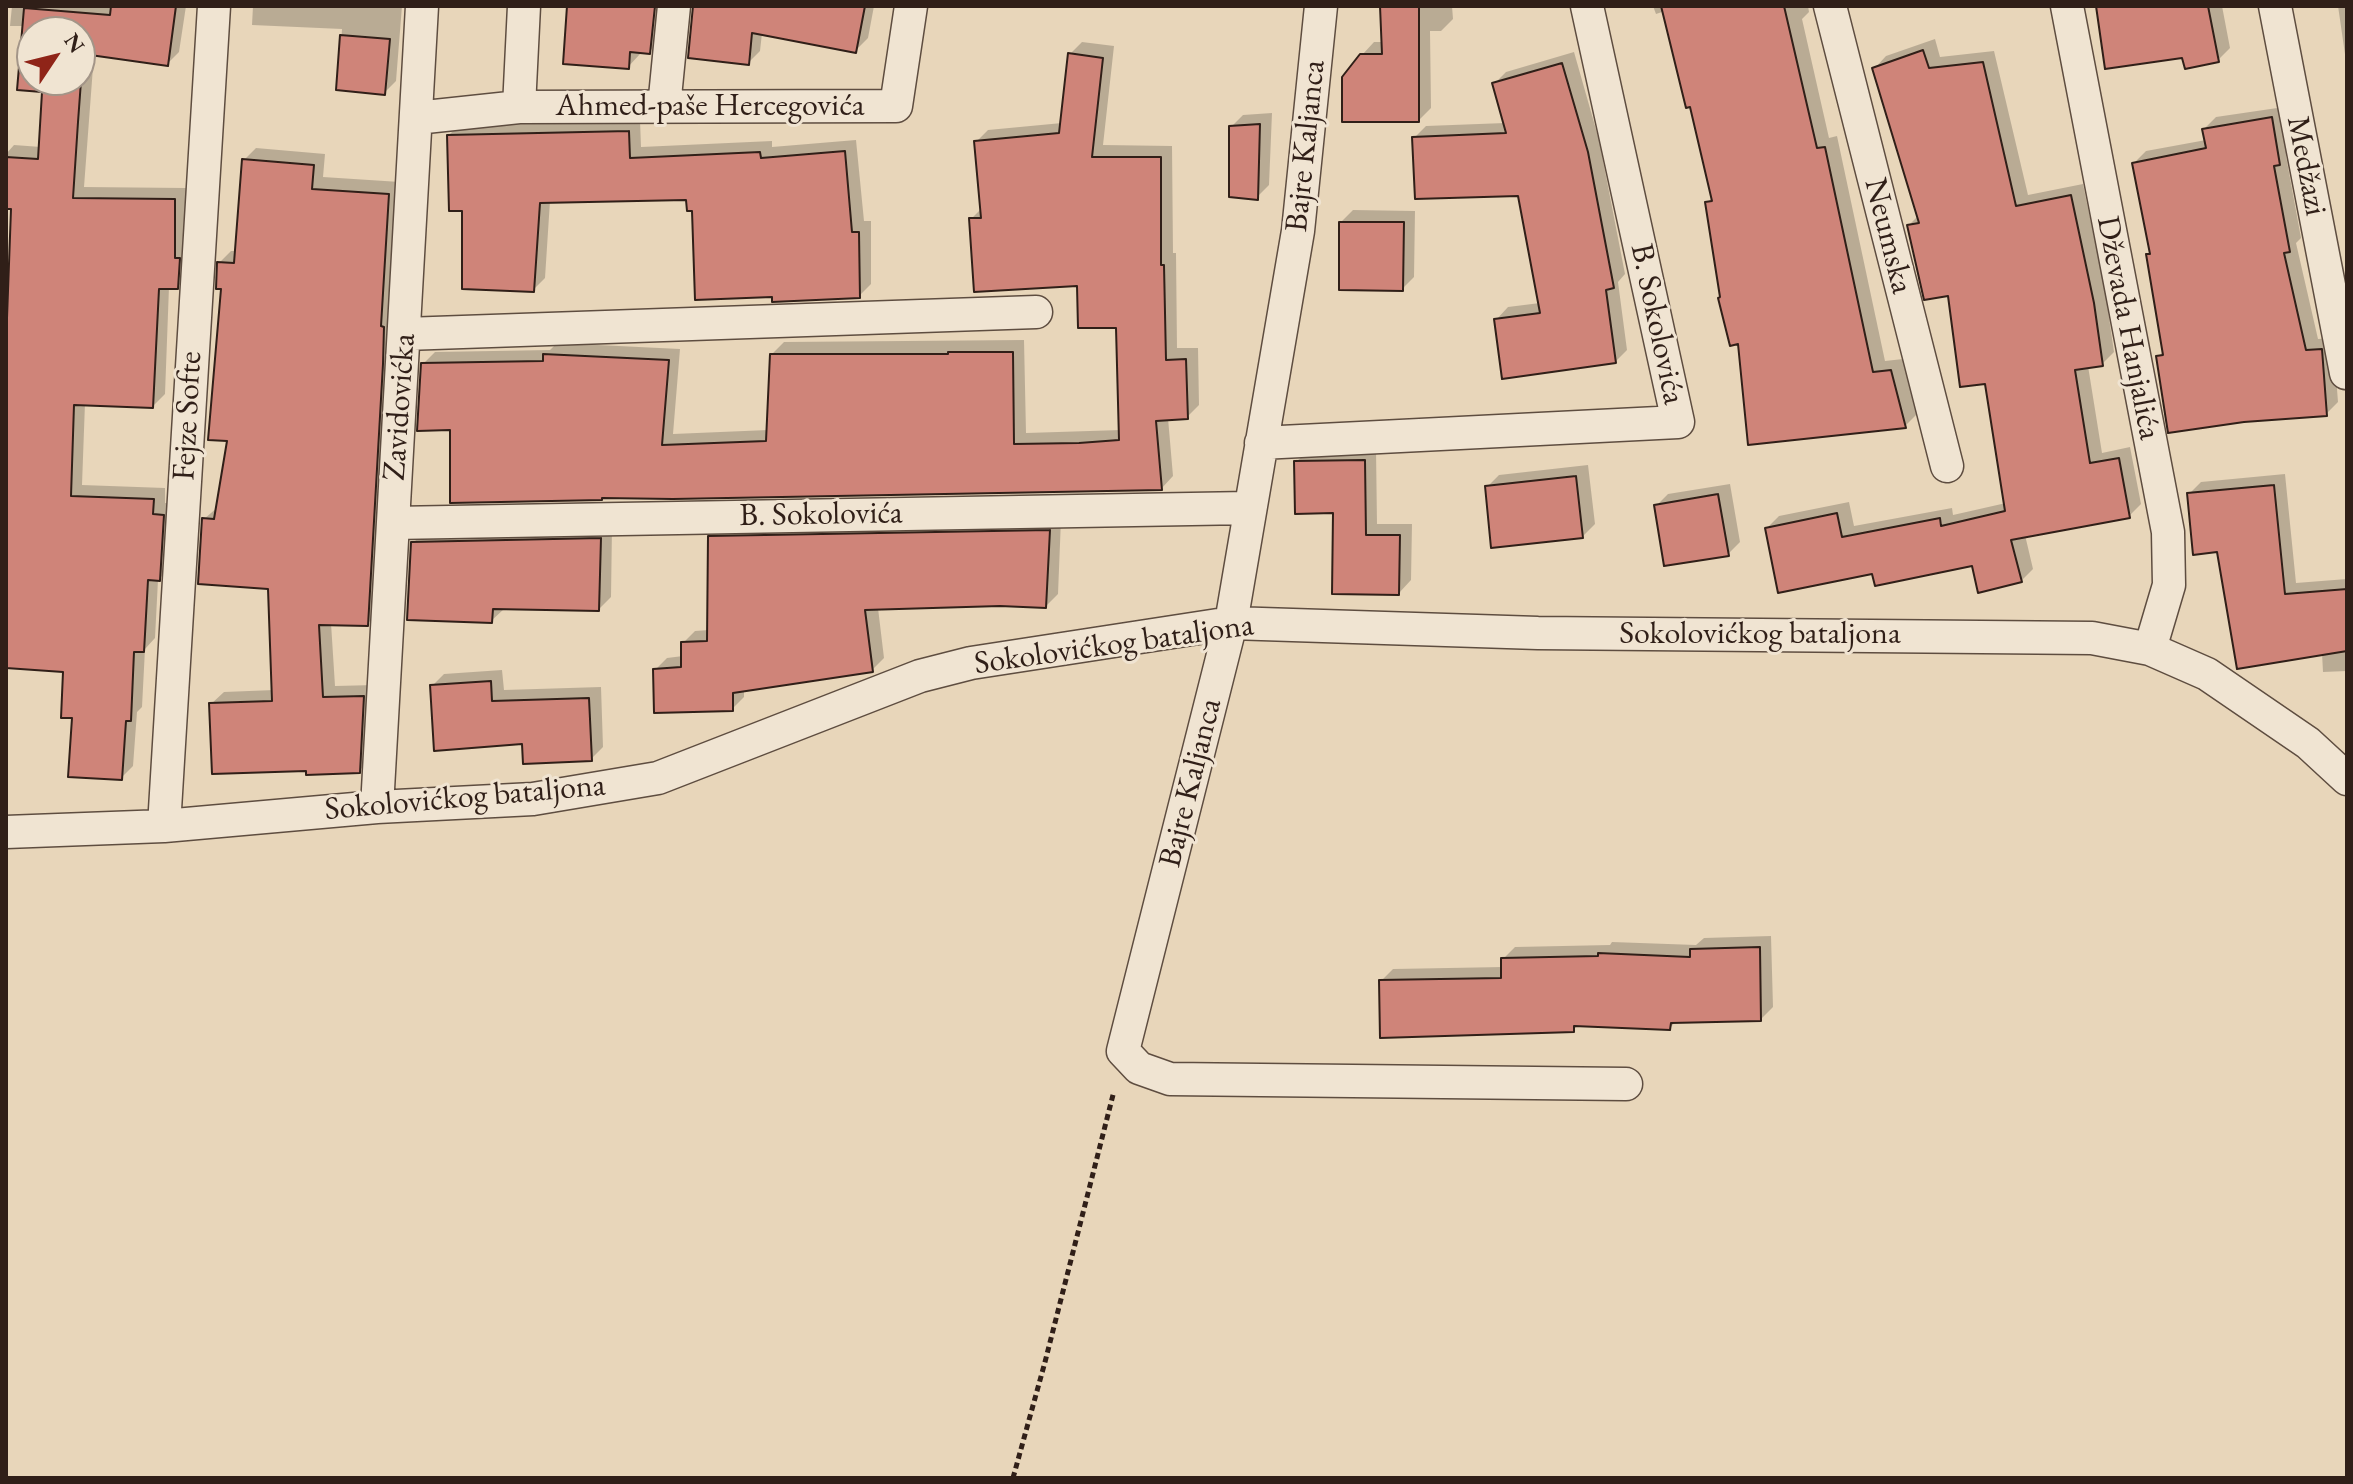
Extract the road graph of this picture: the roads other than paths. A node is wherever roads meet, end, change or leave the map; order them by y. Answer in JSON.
{"nodes":[{"id":1,"x":214,"y":6,"type":"edge"},
{"id":2,"x":422,"y":6,"type":"edge"},
{"id":3,"x":524,"y":6,"type":"edge"},
{"id":4,"x":674,"y":6,"type":"edge"},
{"id":5,"x":911,"y":6,"type":"edge"},
{"id":6,"x":1321,"y":6,"type":"edge"},
{"id":7,"x":1587,"y":6,"type":"edge"},
{"id":8,"x":1830,"y":6,"type":"edge"},
{"id":9,"x":2067,"y":6,"type":"edge"},
{"id":10,"x":2275,"y":6,"type":"edge"},
{"id":11,"x":519,"y":107,"type":"junction"},
{"id":12,"x":664,"y":107,"type":"junction"},
{"id":13,"x":416,"y":118,"type":"junction"},
{"id":14,"x":1036,"y":312,"type":"dead end"},
{"id":15,"x":405,"y":334,"type":"junction"},
{"id":16,"x":2346,"y":373,"type":"edge"},
{"id":17,"x":1261,"y":443,"type":"junction"},
{"id":18,"x":1947,"y":466,"type":"dead end"},
{"id":19,"x":1248,"y":508,"type":"junction"},
{"id":20,"x":393,"y":523,"type":"junction"},
{"id":21,"x":1231,"y":623,"type":"junction"},
{"id":22,"x":2150,"y":649,"type":"junction"},
{"id":23,"x":2347,"y":779,"type":"edge"},
{"id":24,"x":377,"y":807,"type":"junction"},
{"id":25,"x":164,"y":826,"type":"junction"},
{"id":26,"x":6,"y":832,"type":"edge"},
{"id":27,"x":1626,"y":1084,"type":"dead end"}],
"edges":[{"from":1,"to":25,"type":"street","name":"Fejze Softe"},
{"from":2,"to":13,"type":"street","name":"Zavidovićka"},
{"from":3,"to":11,"type":"street","name":"Ahmed-paše Hercegovića"},
{"from":4,"to":12,"type":"street"},
{"from":5,"to":12,"type":"street","name":"Ahmed-paše Hercegovića"},
{"from":6,"to":17,"type":"street","name":"Bajre Kaljanca"},
{"from":7,"to":17,"type":"street","name":"B. Sokolovića"},
{"from":8,"to":18,"type":"street","name":"Neumska"},
{"from":9,"to":22,"type":"street","name":"Dževada Hanjalića"},
{"from":10,"to":16,"type":"street","name":"Medžazi"},
{"from":11,"to":12,"type":"street","name":"Ahmed-paše Hercegovića"},
{"from":11,"to":13,"type":"street","name":"Ahmed-paše Hercegovića"},
{"from":13,"to":15,"type":"street","name":"Zavidovićka"},
{"from":14,"to":15,"type":"street"},
{"from":15,"to":20,"type":"street","name":"Zavidovićka"},
{"from":17,"to":19,"type":"street","name":"Bajre Kaljanca"},
{"from":19,"to":20,"type":"street","name":"B. Sokolovića"},
{"from":19,"to":21,"type":"street","name":"Bajre Kaljanca"},
{"from":20,"to":24,"type":"street","name":"Zavidovićka"},
{"from":21,"to":22,"type":"street","name":"Sokolovićkog bataljona"},
{"from":21,"to":24,"type":"street","name":"Sokolovićkog bataljona"},
{"from":21,"to":27,"type":"street","name":"Bajre Kaljanca"},
{"from":22,"to":23,"type":"street","name":"Sokolovićkog bataljona"},
{"from":24,"to":25,"type":"street","name":"Sokolovićkog bataljona"},
{"from":25,"to":26,"type":"street","name":"Sokolovićkog bataljona"}]}
